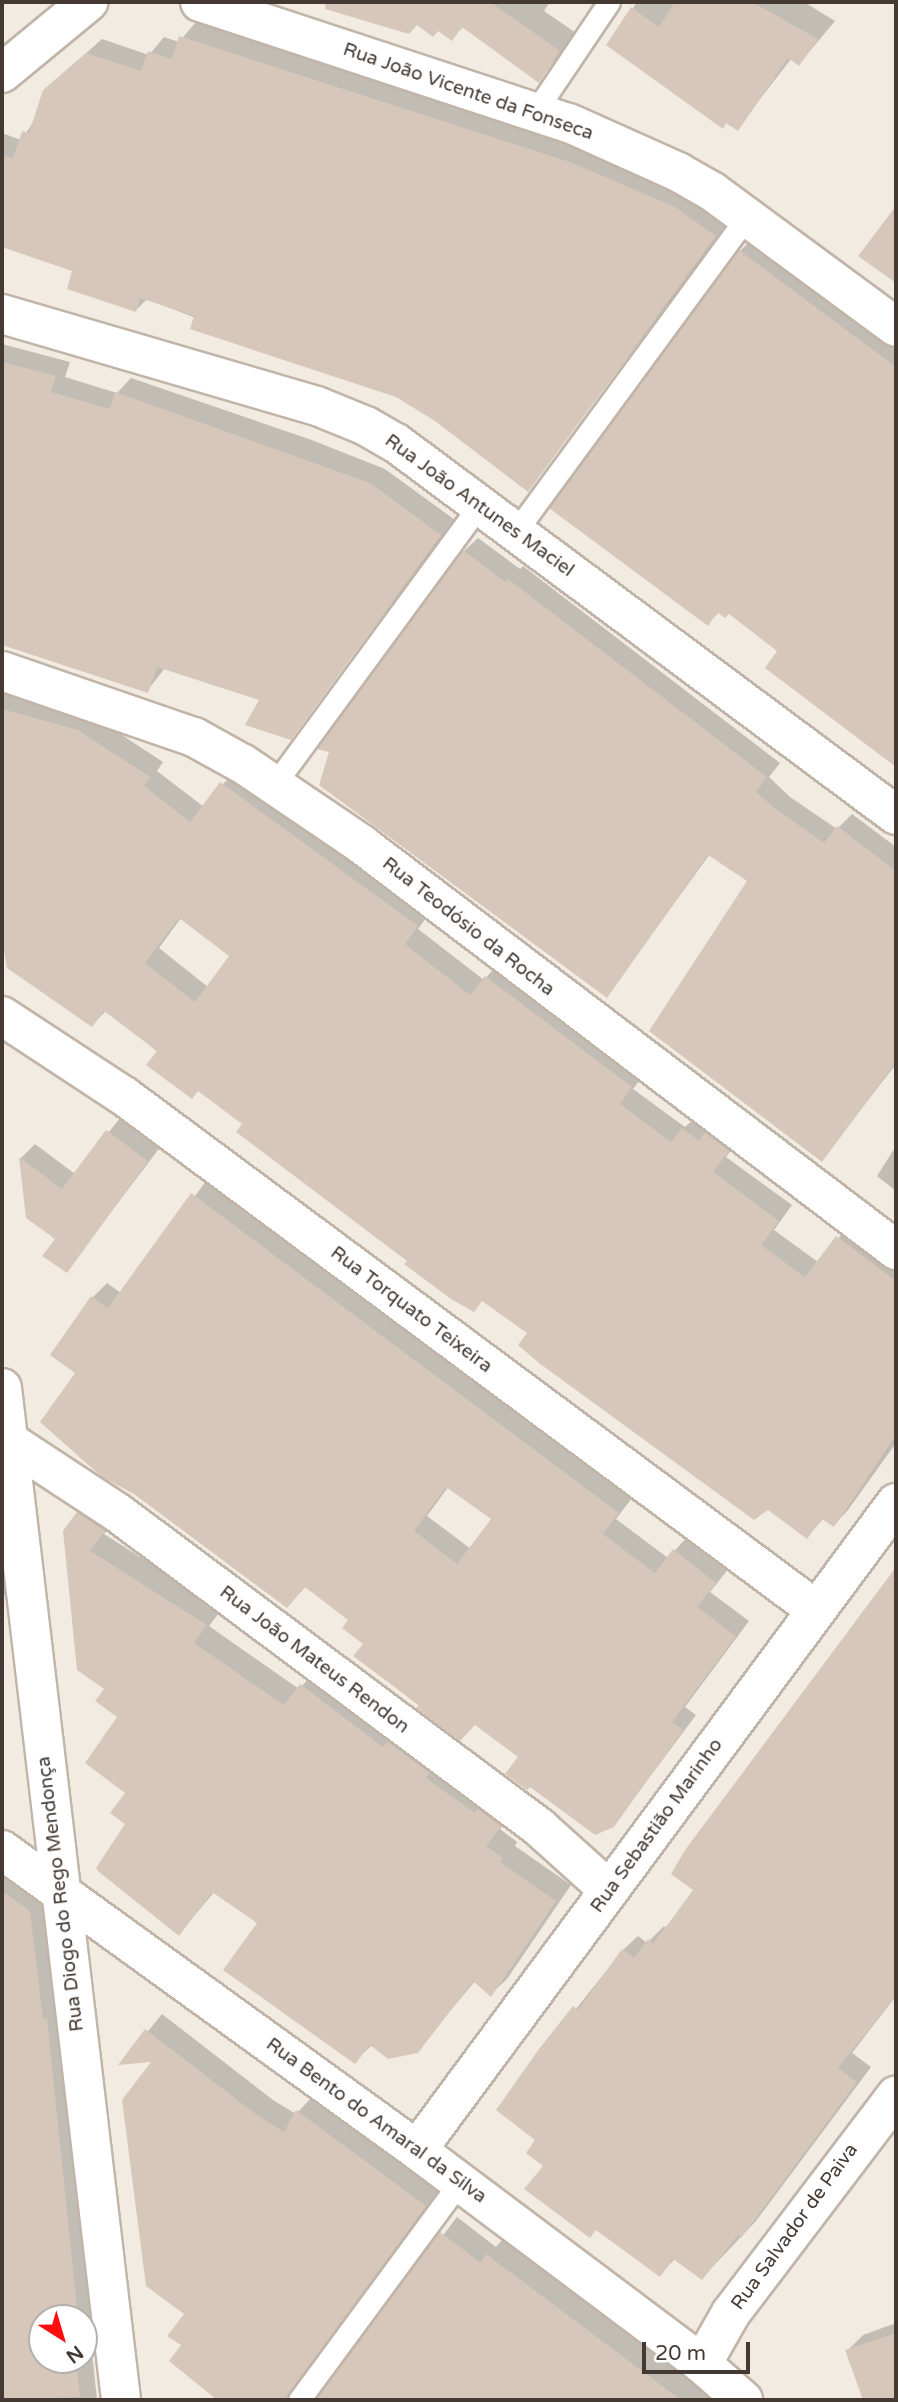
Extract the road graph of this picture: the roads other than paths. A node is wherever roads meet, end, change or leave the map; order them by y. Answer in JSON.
{"nodes":[{"id":1,"x":88,"y":2,"type":"edge"},
{"id":2,"x":200,"y":2,"type":"edge"},
{"id":3,"x":609,"y":2,"type":"edge"},
{"id":4,"x":2,"y":73,"type":"edge"},
{"id":5,"x":535,"y":112,"type":"junction"},
{"id":6,"x":747,"y":217,"type":"junction"},
{"id":7,"x":2,"y":314,"type":"edge"},
{"id":8,"x":896,"y":327,"type":"edge"},
{"id":9,"x":480,"y":505,"type":"junction"},
{"id":10,"x":516,"y":531,"type":"junction"},
{"id":11,"x":2,"y":670,"type":"edge"},
{"id":12,"x":274,"y":785,"type":"junction"},
{"id":13,"x":896,"y":815,"type":"edge"},
{"id":14,"x":2,"y":1016,"type":"edge"},
{"id":15,"x":896,"y":1250,"type":"edge"},
{"id":16,"x":2,"y":1388,"type":"edge"},
{"id":17,"x":10,"y":1442,"type":"junction"},
{"id":18,"x":896,"y":1503,"type":"edge"},
{"id":19,"x":816,"y":1610,"type":"junction"},
{"id":20,"x":2,"y":1850,"type":"edge"},
{"id":21,"x":609,"y":1890,"type":"junction"},
{"id":22,"x":60,"y":1891,"type":"junction"},
{"id":23,"x":896,"y":2096,"type":"edge"},
{"id":24,"x":417,"y":2150,"type":"junction"},
{"id":25,"x":460,"y":2182,"type":"junction"},
{"id":26,"x":702,"y":2364,"type":"junction"},
{"id":27,"x":124,"y":2399,"type":"edge"},
{"id":28,"x":299,"y":2400,"type":"edge"},
{"id":29,"x":743,"y":2400,"type":"edge"}],
"edges":[{"from":1,"to":4,"type":"street"},
{"from":2,"to":5,"type":"street","name":"Rua João Vicente da Fonseca"},
{"from":3,"to":5,"type":"lane"},
{"from":5,"to":6,"type":"street","name":"Rua João Vicente da Fonseca"},
{"from":6,"to":8,"type":"street","name":"Rua João Vicente da Fonseca"},
{"from":6,"to":10,"type":"lane"},
{"from":7,"to":9,"type":"street","name":"Rua João Antunes Maciel"},
{"from":9,"to":10,"type":"street","name":"Rua João Antunes Maciel"},
{"from":9,"to":12,"type":"lane"},
{"from":10,"to":13,"type":"street","name":"Rua João Antunes Maciel"},
{"from":11,"to":12,"type":"street","name":"Rua Teodósio da Rocha"},
{"from":12,"to":15,"type":"street","name":"Rua Teodósio da Rocha"},
{"from":14,"to":19,"type":"street","name":"Rua Torquato Teixeira"},
{"from":16,"to":17,"type":"street","name":"Rua Diogo do Rego Mendonça"},
{"from":17,"to":21,"type":"street","name":"Rua João Mateus Rendon"},
{"from":17,"to":22,"type":"street","name":"Rua Diogo do Rego Mendonça"},
{"from":18,"to":19,"type":"street","name":"Rua Sebastião Marinho"},
{"from":19,"to":21,"type":"street","name":"Rua Sebastião Marinho"},
{"from":20,"to":22,"type":"street","name":"Rua Bento do Amaral da Silva"},
{"from":21,"to":24,"type":"street","name":"Rua Sebastião Marinho"},
{"from":22,"to":24,"type":"street","name":"Rua Bento do Amaral da Silva"},
{"from":22,"to":27,"type":"street","name":"Rua Diogo do Rego Mendonça"},
{"from":23,"to":26,"type":"street","name":"Rua Salvador de Paiva"},
{"from":24,"to":25,"type":"street","name":"Rua Bento do Amaral da Silva"},
{"from":25,"to":26,"type":"street","name":"Rua Bento do Amaral da Silva"},
{"from":25,"to":28,"type":"lane"},
{"from":26,"to":29,"type":"street","name":"Rua Bento do Amaral da Silva"}]}
